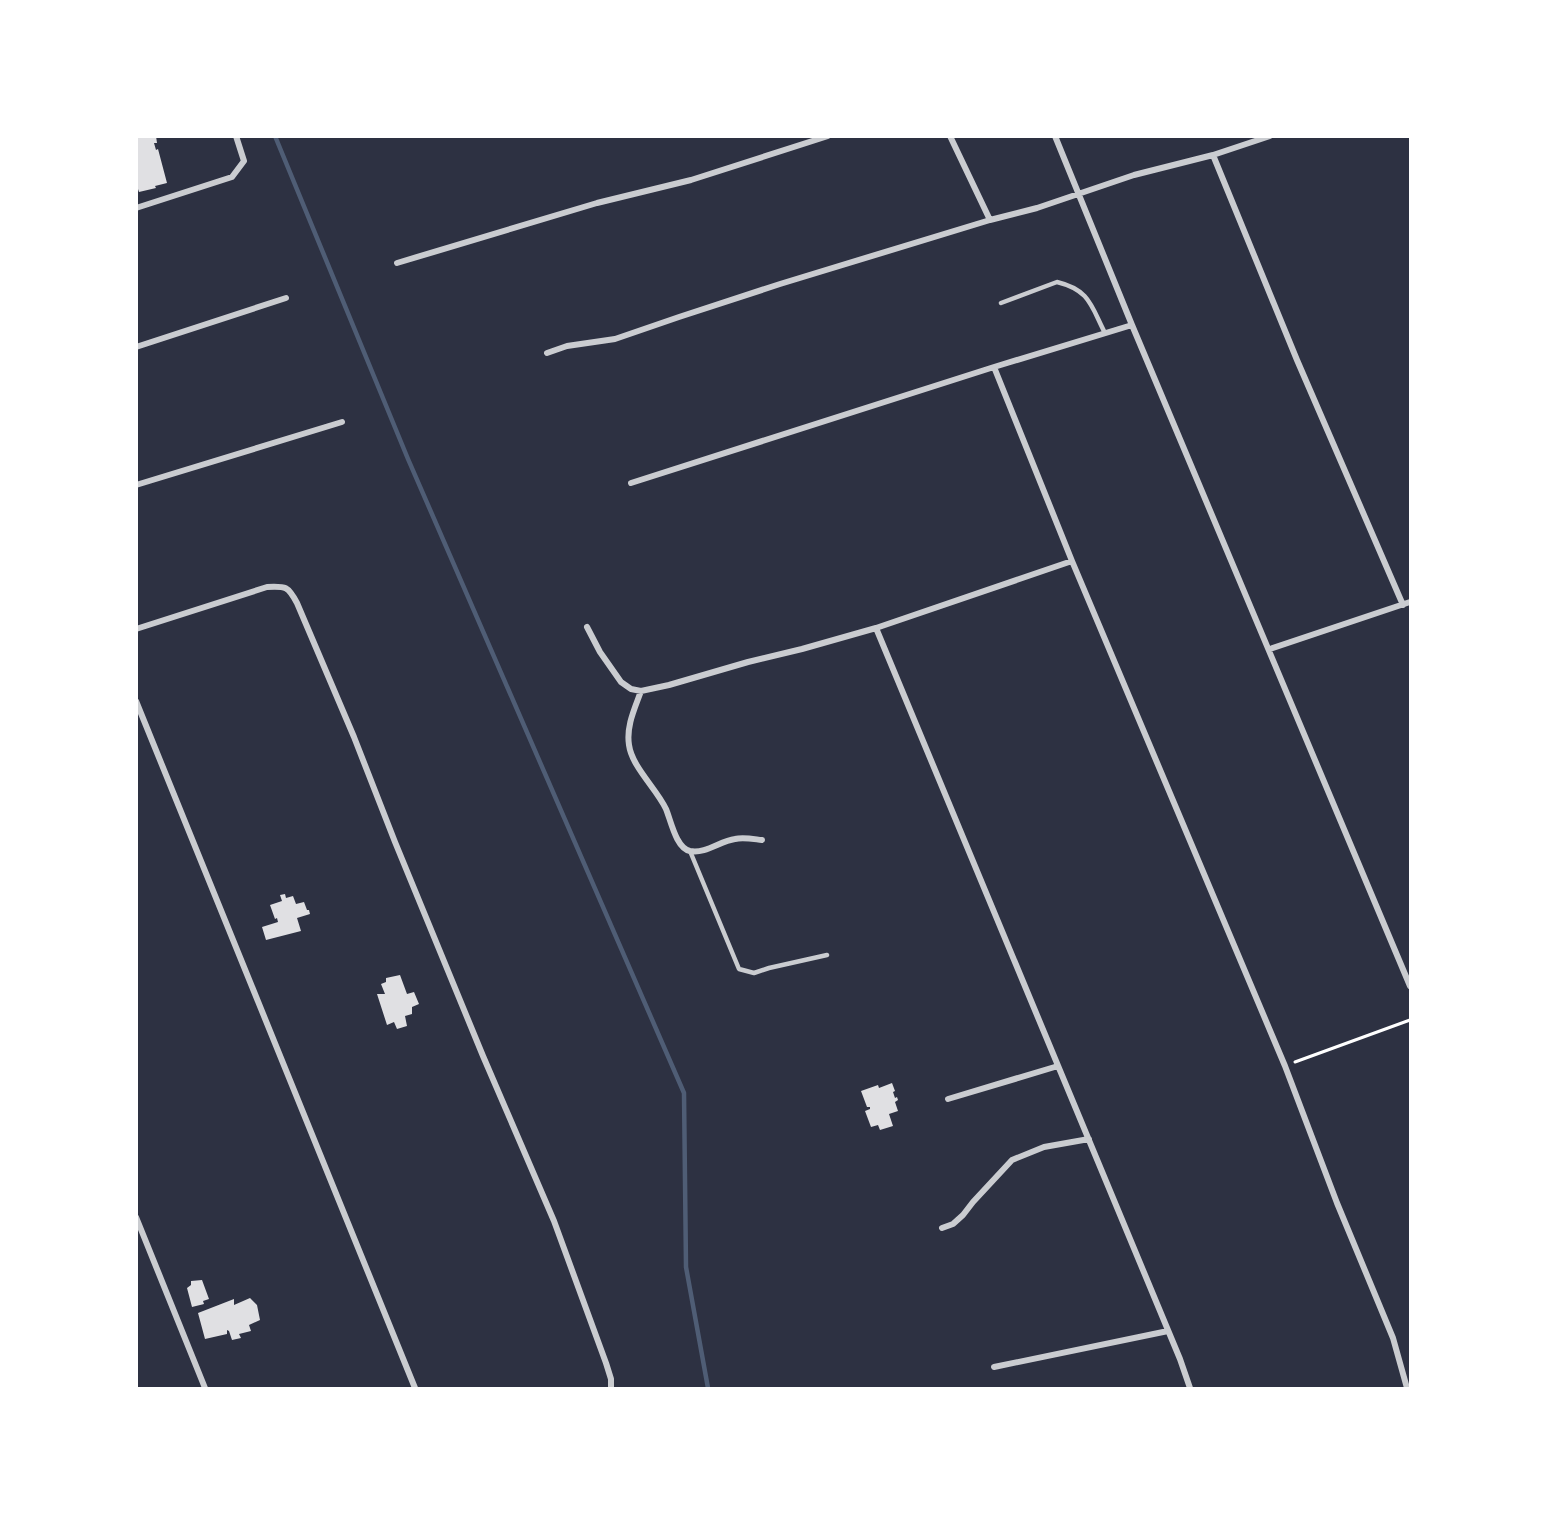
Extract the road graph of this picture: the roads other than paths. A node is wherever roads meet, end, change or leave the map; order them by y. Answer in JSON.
{"nodes":[{"id":1,"x":236,"y":136,"type":"edge"},
{"id":2,"x":828,"y":136,"type":"edge"},
{"id":3,"x":950,"y":136,"type":"edge"},
{"id":4,"x":1055,"y":136,"type":"edge"},
{"id":5,"x":1270,"y":136,"type":"edge"},
{"id":6,"x":816,"y":138,"type":"edge"},
{"id":7,"x":1213,"y":155,"type":"junction"},
{"id":8,"x":1078,"y":193,"type":"junction"},
{"id":9,"x":136,"y":208,"type":"edge"},
{"id":10,"x":990,"y":220,"type":"junction"},
{"id":11,"x":397,"y":263,"type":"dead end"},
{"id":12,"x":286,"y":298,"type":"dead end"},
{"id":13,"x":1001,"y":303,"type":"dead end"},
{"id":14,"x":1132,"y":325,"type":"junction"},
{"id":15,"x":1105,"y":333,"type":"junction"},
{"id":16,"x":136,"y":347,"type":"edge"},
{"id":17,"x":547,"y":353,"type":"dead end"},
{"id":18,"x":994,"y":367,"type":"junction"},
{"id":19,"x":342,"y":422,"type":"dead end"},
{"id":20,"x":631,"y":483,"type":"dead end"},
{"id":21,"x":136,"y":485,"type":"edge"},
{"id":22,"x":1072,"y":561,"type":"junction"},
{"id":23,"x":1410,"y":602,"type":"edge"},
{"id":24,"x":1403,"y":605,"type":"junction"},
{"id":25,"x":587,"y":627,"type":"dead end"},
{"id":26,"x":876,"y":628,"type":"junction"},
{"id":27,"x":136,"y":629,"type":"edge"},
{"id":28,"x":1270,"y":649,"type":"junction"},
{"id":29,"x":641,"y":691,"type":"junction"},
{"id":30,"x":136,"y":701,"type":"edge"},
{"id":31,"x":762,"y":840,"type":"dead end"},
{"id":32,"x":690,"y":851,"type":"junction"},
{"id":33,"x":827,"y":955,"type":"dead end"},
{"id":34,"x":1410,"y":986,"type":"edge"},
{"id":35,"x":1059,"y":1066,"type":"junction"},
{"id":36,"x":948,"y":1099,"type":"dead end"},
{"id":37,"x":1089,"y":1139,"type":"junction"},
{"id":38,"x":136,"y":1217,"type":"edge"},
{"id":39,"x":942,"y":1228,"type":"dead end"},
{"id":40,"x":1168,"y":1330,"type":"junction"},
{"id":41,"x":994,"y":1367,"type":"dead end"},
{"id":42,"x":205,"y":1389,"type":"edge"},
{"id":43,"x":415,"y":1389,"type":"edge"},
{"id":44,"x":611,"y":1389,"type":"edge"},
{"id":45,"x":1190,"y":1389,"type":"edge"},
{"id":46,"x":1407,"y":1389,"type":"edge"}],
"edges":[{"from":1,"to":9,"type":"street"},
{"from":2,"to":6,"type":"street"},
{"from":3,"to":10,"type":"street"},
{"from":4,"to":8,"type":"street"},
{"from":5,"to":7,"type":"street"},
{"from":6,"to":11,"type":"street"},
{"from":7,"to":8,"type":"street"},
{"from":7,"to":24,"type":"street"},
{"from":8,"to":10,"type":"street"},
{"from":8,"to":14,"type":"street"},
{"from":10,"to":17,"type":"street"},
{"from":12,"to":16,"type":"street"},
{"from":13,"to":15,"type":"lane"},
{"from":14,"to":15,"type":"street"},
{"from":14,"to":28,"type":"street"},
{"from":15,"to":18,"type":"street"},
{"from":18,"to":20,"type":"street"},
{"from":18,"to":22,"type":"street"},
{"from":19,"to":21,"type":"street"},
{"from":22,"to":26,"type":"street"},
{"from":22,"to":46,"type":"street"},
{"from":23,"to":24,"type":"street"},
{"from":24,"to":28,"type":"street"},
{"from":25,"to":29,"type":"street"},
{"from":26,"to":29,"type":"street"},
{"from":26,"to":35,"type":"street"},
{"from":27,"to":44,"type":"street"},
{"from":28,"to":34,"type":"street"},
{"from":29,"to":32,"type":"street"},
{"from":30,"to":43,"type":"street"},
{"from":31,"to":32,"type":"street"},
{"from":32,"to":33,"type":"lane"},
{"from":35,"to":36,"type":"street"},
{"from":35,"to":37,"type":"street"},
{"from":37,"to":39,"type":"street"},
{"from":37,"to":40,"type":"street"},
{"from":38,"to":42,"type":"street"},
{"from":40,"to":41,"type":"street"},
{"from":40,"to":45,"type":"street"}]}
